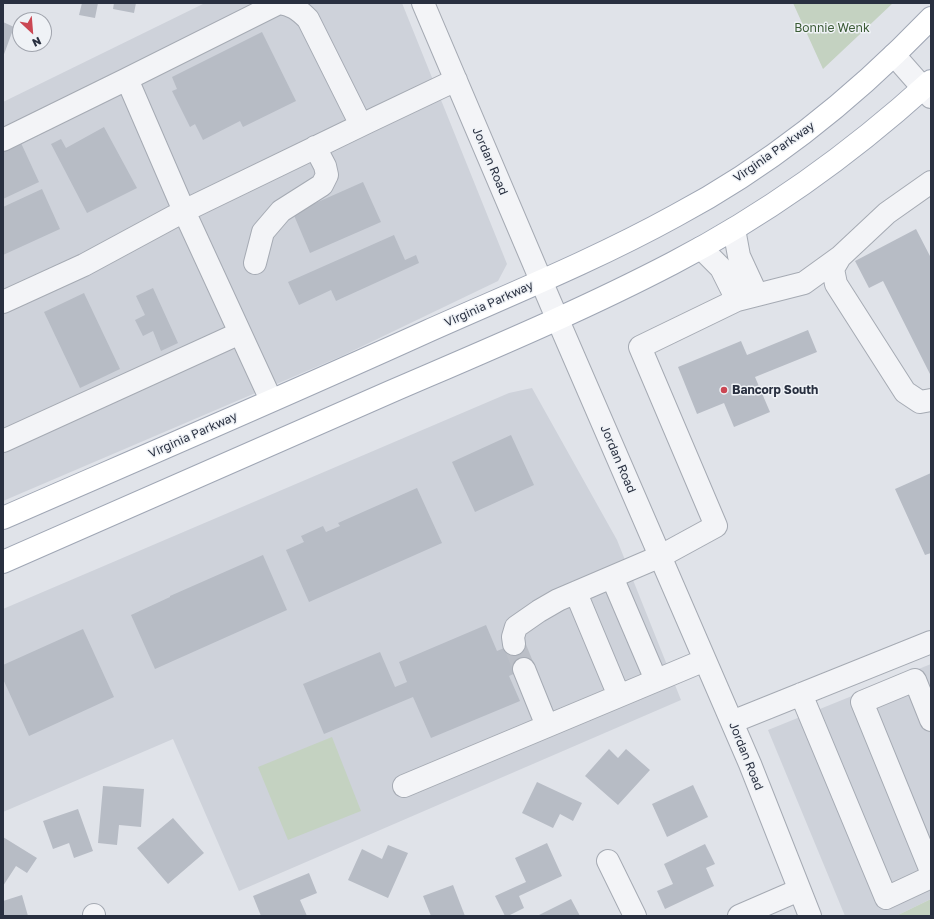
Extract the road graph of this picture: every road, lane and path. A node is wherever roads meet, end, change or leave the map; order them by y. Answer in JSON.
{"nodes":[{"id":1,"x":423,"y":3,"type":"edge"},
{"id":2,"x":931,"y":18,"type":"edge"},
{"id":3,"x":894,"y":56,"type":"junction"},
{"id":4,"x":127,"y":78,"type":"junction"},
{"id":5,"x":456,"y":80,"type":"junction"},
{"id":6,"x":928,"y":89,"type":"edge"},
{"id":7,"x":361,"y":125,"type":"junction"},
{"id":8,"x":3,"y":140,"type":"edge"},
{"id":9,"x":315,"y":147,"type":"junction"},
{"id":10,"x":929,"y":189,"type":"edge"},
{"id":11,"x":184,"y":211,"type":"junction"},
{"id":12,"x":734,"y":229,"type":"junction"},
{"id":13,"x":701,"y":248,"type":"junction"},
{"id":14,"x":840,"y":257,"type":"junction"},
{"id":15,"x":256,"y":263,"type":"dead end"},
{"id":16,"x":541,"y":281,"type":"junction"},
{"id":17,"x":747,"y":297,"type":"junction"},
{"id":18,"x":3,"y":302,"type":"edge"},
{"id":19,"x":557,"y":319,"type":"junction"},
{"id":20,"x":240,"y":333,"type":"junction"},
{"id":21,"x":271,"y":400,"type":"junction"},
{"id":22,"x":931,"y":400,"type":"edge"},
{"id":23,"x":3,"y":441,"type":"edge"},
{"id":24,"x":3,"y":518,"type":"edge"},
{"id":25,"x":660,"y":556,"type":"junction"},
{"id":26,"x":3,"y":562,"type":"edge"},
{"id":27,"x":612,"y":577,"type":"junction"},
{"id":28,"x":576,"y":593,"type":"junction"},
{"id":29,"x":931,"y":642,"type":"edge"},
{"id":30,"x":514,"y":644,"type":"tunnel mouth"},
{"id":31,"x":705,"y":660,"type":"junction"},
{"id":32,"x":524,"y":669,"type":"tunnel mouth"},
{"id":33,"x":656,"y":680,"type":"junction"},
{"id":34,"x":801,"y":694,"type":"junction"},
{"id":35,"x":619,"y":696,"type":"junction"},
{"id":36,"x":931,"y":720,"type":"edge"},
{"id":37,"x":732,"y":722,"type":"junction"},
{"id":38,"x":547,"y":726,"type":"junction"},
{"id":39,"x":404,"y":786,"type":"dead end"},
{"id":40,"x":608,"y":862,"type":"dead end"},
{"id":41,"x":931,"y":871,"type":"edge"},
{"id":42,"x":931,"y":877,"type":"edge"},
{"id":43,"x":799,"y":890,"type":"junction"},
{"id":44,"x":635,"y":916,"type":"edge"},
{"id":45,"x":739,"y":916,"type":"edge"},
{"id":46,"x":810,"y":916,"type":"edge"}],
"edges":[{"from":1,"to":5,"type":"street","name":"Jordan Road"},
{"from":2,"to":3,"type":"main road","name":"Virginia Parkway"},
{"from":3,"to":6,"type":"street"},
{"from":3,"to":16,"type":"main road","name":"Virginia Parkway"},
{"from":4,"to":7,"type":"street"},
{"from":4,"to":8,"type":"street"},
{"from":4,"to":11,"type":"street"},
{"from":5,"to":7,"type":"street"},
{"from":5,"to":16,"type":"street","name":"Jordan Road"},
{"from":6,"to":12,"type":"main road"},
{"from":7,"to":9,"type":"street"},
{"from":9,"to":11,"type":"street"},
{"from":9,"to":15,"type":"street"},
{"from":10,"to":14,"type":"street"},
{"from":11,"to":18,"type":"street"},
{"from":11,"to":20,"type":"street"},
{"from":12,"to":13,"type":"main road"},
{"from":12,"to":17,"type":"street"},
{"from":13,"to":17,"type":"street"},
{"from":13,"to":19,"type":"main road"},
{"from":14,"to":17,"type":"street"},
{"from":14,"to":22,"type":"street"},
{"from":16,"to":19,"type":"street","name":"Jordan Road"},
{"from":16,"to":21,"type":"main road","name":"Virginia Parkway"},
{"from":17,"to":25,"type":"street"},
{"from":19,"to":25,"type":"street","name":"Jordan Road"},
{"from":19,"to":26,"type":"main road"},
{"from":20,"to":21,"type":"street"},
{"from":20,"to":23,"type":"street"},
{"from":21,"to":24,"type":"main road","name":"Virginia Parkway"},
{"from":25,"to":27,"type":"street"},
{"from":25,"to":31,"type":"street","name":"Jordan Road"},
{"from":27,"to":28,"type":"street"},
{"from":27,"to":33,"type":"street"},
{"from":28,"to":30,"type":"street"},
{"from":28,"to":35,"type":"street"},
{"from":29,"to":34,"type":"street"},
{"from":31,"to":33,"type":"street"},
{"from":31,"to":37,"type":"street","name":"Jordan Road"},
{"from":32,"to":38,"type":"street"},
{"from":33,"to":35,"type":"street"},
{"from":34,"to":37,"type":"street"},
{"from":34,"to":42,"type":"street"},
{"from":35,"to":38,"type":"street"},
{"from":36,"to":41,"type":"street"},
{"from":37,"to":43,"type":"street","name":"Jordan Road"},
{"from":38,"to":39,"type":"street"},
{"from":40,"to":44,"type":"street"},
{"from":43,"to":45,"type":"street"},
{"from":43,"to":46,"type":"street","name":"Jordan Road"}]}
